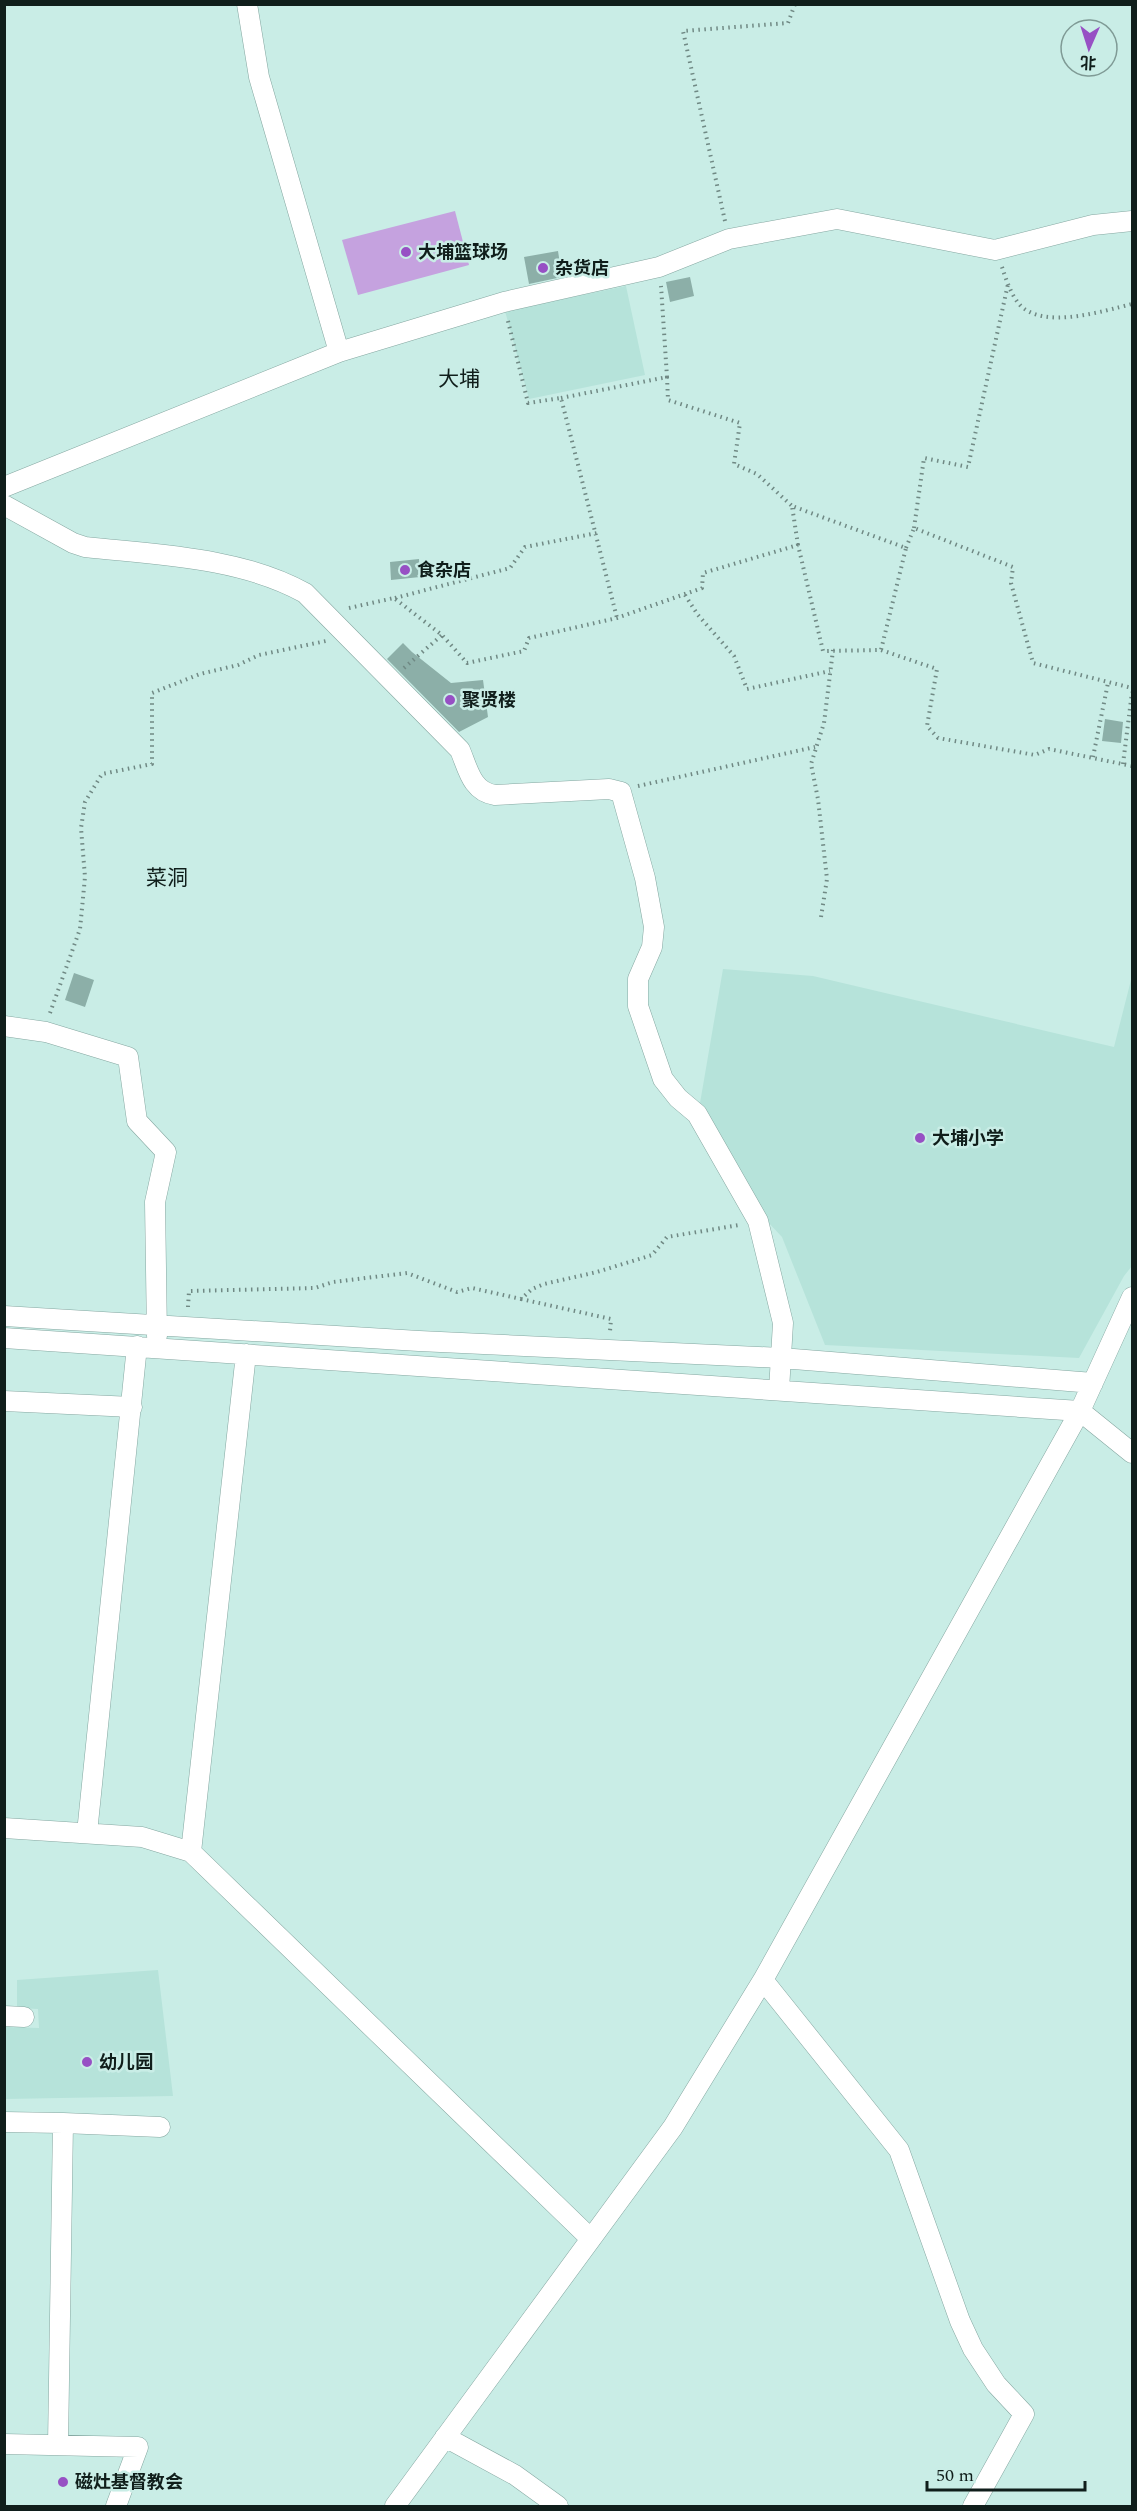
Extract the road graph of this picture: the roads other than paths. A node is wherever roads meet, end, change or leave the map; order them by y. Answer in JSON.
{"nodes":[{"id":1,"x":247,"y":4,"type":"edge"},
{"id":2,"x":1132,"y":221,"type":"edge"},
{"id":3,"x":339,"y":352,"type":"junction"},
{"id":4,"x":4,"y":488,"type":"edge"},
{"id":5,"x":4,"y":505,"type":"edge"},
{"id":6,"x":4,"y":1026,"type":"edge"},
{"id":7,"x":1132,"y":1297,"type":"edge"},
{"id":8,"x":4,"y":1316,"type":"edge"},
{"id":9,"x":157,"y":1325,"type":"junction"},
{"id":10,"x":4,"y":1338,"type":"edge"},
{"id":11,"x":147,"y":1347,"type":"junction"},
{"id":12,"x":246,"y":1354,"type":"junction"},
{"id":13,"x":781,"y":1358,"type":"junction"},
{"id":14,"x":1094,"y":1383,"type":"junction"},
{"id":15,"x":779,"y":1390,"type":"junction"},
{"id":16,"x":4,"y":1401,"type":"edge"},
{"id":17,"x":132,"y":1407,"type":"junction"},
{"id":18,"x":1080,"y":1411,"type":"junction"},
{"id":19,"x":1132,"y":1453,"type":"edge"},
{"id":20,"x":4,"y":1828,"type":"edge"},
{"id":21,"x":87,"y":1833,"type":"junction"},
{"id":22,"x":191,"y":1852,"type":"junction"},
{"id":23,"x":763,"y":1980,"type":"junction"},
{"id":24,"x":4,"y":2122,"type":"edge"},
{"id":25,"x":63,"y":2123,"type":"junction"},
{"id":26,"x":160,"y":2127,"type":"dead end"},
{"id":27,"x":590,"y":2238,"type":"junction"},
{"id":28,"x":445,"y":2437,"type":"junction"},
{"id":29,"x":4,"y":2444,"type":"edge"},
{"id":30,"x":58,"y":2445,"type":"junction"},
{"id":31,"x":116,"y":2506,"type":"edge"},
{"id":32,"x":395,"y":2506,"type":"edge"},
{"id":33,"x":558,"y":2506,"type":"edge"},
{"id":34,"x":972,"y":2506,"type":"edge"}],
"edges":[{"from":1,"to":3,"type":"street"},
{"from":2,"to":3,"type":"street"},
{"from":3,"to":4,"type":"street"},
{"from":5,"to":13,"type":"street"},
{"from":6,"to":9,"type":"street"},
{"from":7,"to":14,"type":"street"},
{"from":8,"to":9,"type":"street"},
{"from":9,"to":11,"type":"street"},
{"from":9,"to":13,"type":"street"},
{"from":10,"to":11,"type":"street"},
{"from":11,"to":12,"type":"street"},
{"from":11,"to":17,"type":"street"},
{"from":12,"to":15,"type":"street"},
{"from":12,"to":22,"type":"street"},
{"from":13,"to":14,"type":"street"},
{"from":13,"to":15,"type":"street"},
{"from":14,"to":18,"type":"street"},
{"from":15,"to":18,"type":"street"},
{"from":16,"to":17,"type":"street"},
{"from":17,"to":21,"type":"street"},
{"from":18,"to":19,"type":"street"},
{"from":18,"to":23,"type":"street"},
{"from":20,"to":21,"type":"street"},
{"from":21,"to":22,"type":"street"},
{"from":22,"to":27,"type":"street"},
{"from":23,"to":27,"type":"street"},
{"from":23,"to":34,"type":"street"},
{"from":24,"to":25,"type":"street"},
{"from":25,"to":26,"type":"street"},
{"from":25,"to":30,"type":"street"},
{"from":27,"to":28,"type":"street"},
{"from":28,"to":32,"type":"street"},
{"from":28,"to":33,"type":"street"},
{"from":29,"to":30,"type":"street"},
{"from":30,"to":31,"type":"street"}]}
